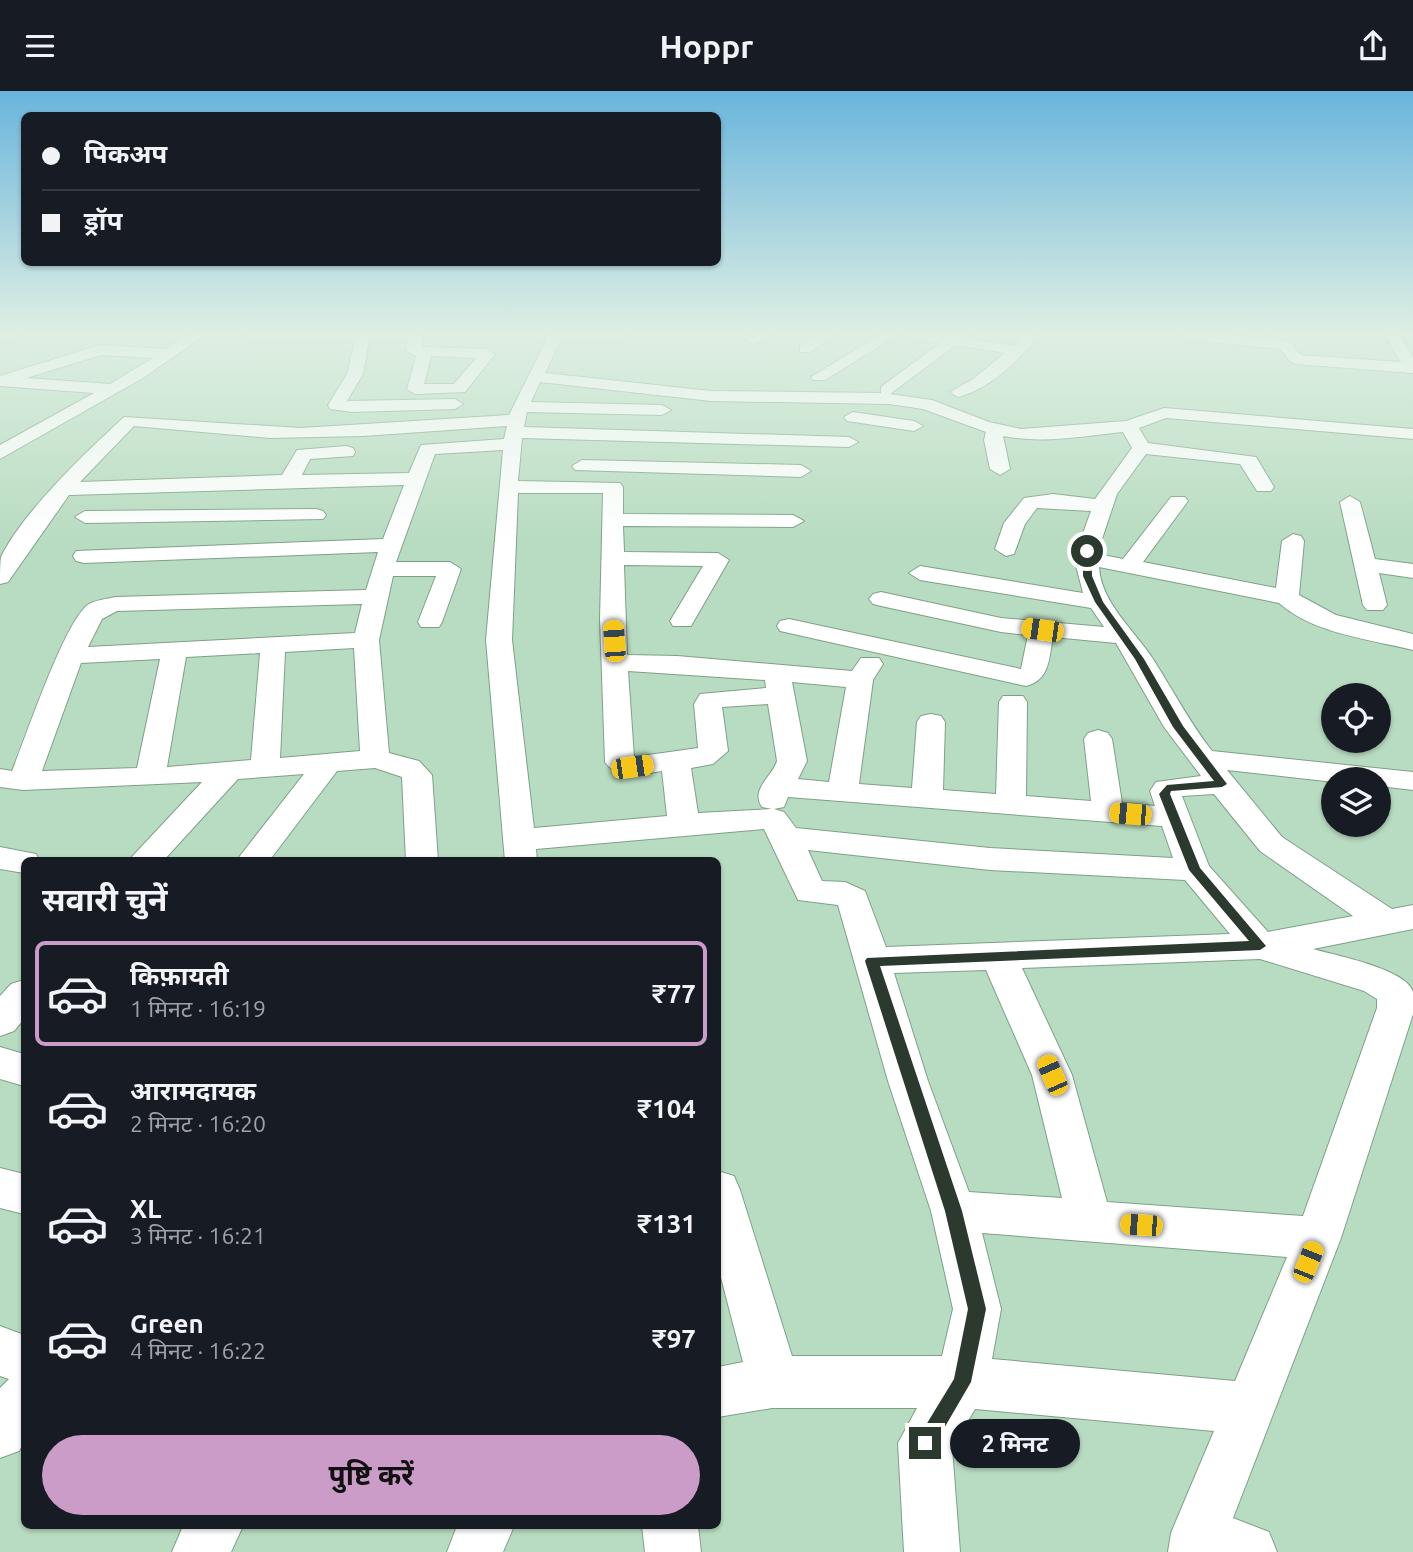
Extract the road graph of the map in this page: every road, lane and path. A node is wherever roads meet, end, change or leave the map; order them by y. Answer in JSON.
{"nodes":[{"id":1,"x":88,"y":403,"type":"edge"},
{"id":2,"x":337,"y":403,"type":"edge"},
{"id":3,"x":496,"y":403,"type":"dead end"},
{"id":4,"x":527,"y":403,"type":"edge"},
{"id":5,"x":885,"y":403,"type":"edge"},
{"id":6,"x":923,"y":403,"type":"edge"},
{"id":7,"x":470,"y":404,"type":"dead end"},
{"id":8,"x":783,"y":414,"type":"dead end"},
{"id":9,"x":836,"y":416,"type":"dead end"},
{"id":10,"x":1235,"y":418,"type":"junction"},
{"id":11,"x":879,"y":419,"type":"junction"},
{"id":12,"x":1282,"y":423,"type":"junction"},
{"id":13,"x":52,"y":424,"type":"junction"},
{"id":14,"x":914,"y":426,"type":"dead end"},
{"id":15,"x":1129,"y":426,"type":"junction"},
{"id":16,"x":990,"y":428,"type":"junction"},
{"id":17,"x":118,"y":432,"type":"junction"},
{"id":18,"x":1413,"y":434,"type":"edge"},
{"id":19,"x":516,"y":440,"type":"junction"},
{"id":20,"x":849,"y":442,"type":"dead end"},
{"id":21,"x":1293,"y":443,"type":"dead end"},
{"id":22,"x":1141,"y":448,"type":"junction"},
{"id":23,"x":428,"y":449,"type":"junction"},
{"id":24,"x":401,"y":450,"type":"dead end"},
{"id":25,"x":362,"y":451,"type":"dead end"},
{"id":26,"x":0,"y":453,"type":"edge"},
{"id":27,"x":1224,"y":457,"type":"junction"},
{"id":28,"x":565,"y":466,"type":"dead end"},
{"id":29,"x":1000,"y":469,"type":"dead end"},
{"id":30,"x":801,"y":471,"type":"dead end"},
{"id":31,"x":415,"y":479,"type":"junction"},
{"id":32,"x":339,"y":480,"type":"junction"},
{"id":33,"x":289,"y":481,"type":"junction"},
{"id":34,"x":1264,"y":487,"type":"dead end"},
{"id":35,"x":63,"y":489,"type":"junction"},
{"id":36,"x":793,"y":490,"type":"dead end"},
{"id":37,"x":1178,"y":501,"type":"dead end"},
{"id":38,"x":1350,"y":502,"type":"dead end"},
{"id":39,"x":613,"y":503,"type":"junction"},
{"id":40,"x":1102,"y":506,"type":"junction"},
{"id":41,"x":316,"y":515,"type":"junction"},
{"id":42,"x":85,"y":517,"type":"dead end"},
{"id":43,"x":793,"y":521,"type":"dead end"},
{"id":44,"x":1293,"y":541,"type":"dead end"},
{"id":45,"x":391,"y":545,"type":"junction"},
{"id":46,"x":295,"y":548,"type":"junction"},
{"id":47,"x":1006,"y":549,"type":"dead end"},
{"id":48,"x":240,"y":550,"type":"junction"},
{"id":49,"x":84,"y":556,"type":"dead end"},
{"id":50,"x":613,"y":558,"type":"junction"},
{"id":51,"x":1365,"y":564,"type":"junction"},
{"id":52,"x":1129,"y":567,"type":"junction"},
{"id":53,"x":383,"y":569,"type":"junction"},
{"id":54,"x":1413,"y":571,"type":"edge"},
{"id":55,"x":920,"y":573,"type":"dead end"},
{"id":56,"x":1089,"y":575,"type":"junction"},
{"id":57,"x":0,"y":577,"type":"edge"},
{"id":58,"x":221,"y":584,"type":"junction"},
{"id":59,"x":376,"y":597,"type":"junction"},
{"id":60,"x":1287,"y":597,"type":"junction"},
{"id":61,"x":881,"y":599,"type":"dead end"},
{"id":62,"x":1375,"y":605,"type":"dead end"},
{"id":63,"x":682,"y":621,"type":"dead end"},
{"id":64,"x":430,"y":622,"type":"dead end"},
{"id":65,"x":789,"y":626,"type":"dead end"},
{"id":66,"x":1042,"y":630,"type":"junction"},
{"id":67,"x":1125,"y":636,"type":"junction"},
{"id":68,"x":366,"y":640,"type":"junction"},
{"id":69,"x":1413,"y":642,"type":"edge"},
{"id":70,"x":273,"y":645,"type":"junction"},
{"id":71,"x":882,"y":645,"type":"junction"},
{"id":72,"x":174,"y":651,"type":"junction"},
{"id":73,"x":71,"y":656,"type":"junction"},
{"id":74,"x":615,"y":663,"type":"junction"},
{"id":75,"x":860,"y":680,"type":"junction"},
{"id":76,"x":779,"y":683,"type":"junction"},
{"id":77,"x":1013,"y":702,"type":"dead end"},
{"id":78,"x":931,"y":722,"type":"dead end"},
{"id":79,"x":1098,"y":739,"type":"dead end"},
{"id":80,"x":375,"y":759,"type":"junction"},
{"id":81,"x":675,"y":761,"type":"junction"},
{"id":82,"x":329,"y":762,"type":"junction"},
{"id":83,"x":265,"y":768,"type":"junction"},
{"id":84,"x":1212,"y":771,"type":"junction"},
{"id":85,"x":228,"y":772,"type":"junction"},
{"id":86,"x":150,"y":777,"type":"junction"},
{"id":87,"x":12,"y":780,"type":"edge"},
{"id":88,"x":1413,"y":781,"type":"edge"},
{"id":89,"x":843,"y":791,"type":"junction"},
{"id":90,"x":927,"y":798,"type":"junction"},
{"id":91,"x":1011,"y":804,"type":"junction"},
{"id":92,"x":1108,"y":812,"type":"junction"},
{"id":93,"x":778,"y":814,"type":"junction"},
{"id":94,"x":1173,"y":817,"type":"junction"},
{"id":95,"x":684,"y":824,"type":"junction"},
{"id":96,"x":520,"y":851,"type":"edge"},
{"id":97,"x":148,"y":857,"type":"edge"},
{"id":98,"x":255,"y":857,"type":"edge"},
{"id":99,"x":422,"y":857,"type":"edge"},
{"id":100,"x":0,"y":858,"type":"edge"},
{"id":101,"x":21,"y":862,"type":"edge"},
{"id":102,"x":1195,"y":870,"type":"junction"},
{"id":103,"x":1400,"y":920,"type":"edge"},
{"id":104,"x":1260,"y":946,"type":"junction"},
{"id":105,"x":999,"y":958,"type":"junction"},
{"id":106,"x":872,"y":961,"type":"junction"},
{"id":107,"x":21,"y":997,"type":"edge"},
{"id":108,"x":0,"y":1021,"type":"edge"},
{"id":109,"x":0,"y":1063,"type":"edge"},
{"id":110,"x":21,"y":1069,"type":"edge"},
{"id":111,"x":0,"y":1188,"type":"edge"},
{"id":112,"x":21,"y":1193,"type":"edge"},
{"id":113,"x":721,"y":1200,"type":"edge"},
{"id":114,"x":954,"y":1211,"type":"junction"},
{"id":115,"x":1090,"y":1221,"type":"junction"},
{"id":116,"x":1318,"y":1238,"type":"junction"},
{"id":117,"x":0,"y":1351,"type":"edge"},
{"id":118,"x":21,"y":1359,"type":"edge"},
{"id":119,"x":772,"y":1382,"type":"junction"},
{"id":120,"x":962,"y":1382,"type":"junction"},
{"id":121,"x":721,"y":1391,"type":"edge"},
{"id":122,"x":21,"y":1403,"type":"edge"},
{"id":123,"x":1250,"y":1408,"type":"junction"},
{"id":124,"x":0,"y":1432,"type":"edge"},
{"id":125,"x":213,"y":1529,"type":"edge"},
{"id":126,"x":485,"y":1529,"type":"edge"},
{"id":127,"x":670,"y":1529,"type":"edge"},
{"id":128,"x":1215,"y":1546,"type":"edge"},
{"id":129,"x":200,"y":1552,"type":"edge"},
{"id":130,"x":475,"y":1552,"type":"edge"},
{"id":131,"x":673,"y":1552,"type":"edge"},
{"id":132,"x":932,"y":1552,"type":"edge"}],
"edges":[{"from":1,"to":13,"type":"street"},
{"from":2,"to":7,"type":"street"},
{"from":3,"to":19,"type":"street"},
{"from":4,"to":19,"type":"street"},
{"from":5,"to":11,"type":"street"},
{"from":6,"to":16,"type":"street"},
{"from":8,"to":19,"type":"street"},
{"from":9,"to":11,"type":"street"},
{"from":10,"to":12,"type":"street"},
{"from":10,"to":15,"type":"street"},
{"from":10,"to":27,"type":"street"},
{"from":11,"to":14,"type":"street"},
{"from":12,"to":18,"type":"street"},
{"from":12,"to":21,"type":"street"},
{"from":13,"to":17,"type":"street"},
{"from":13,"to":26,"type":"street"},
{"from":15,"to":16,"type":"street"},
{"from":15,"to":22,"type":"street"},
{"from":16,"to":29,"type":"street"},
{"from":17,"to":19,"type":"street"},
{"from":17,"to":35,"type":"street"},
{"from":19,"to":20,"type":"street"},
{"from":19,"to":23,"type":"street"},
{"from":19,"to":39,"type":"street"},
{"from":19,"to":96,"type":"street"},
{"from":22,"to":27,"type":"street"},
{"from":22,"to":40,"type":"street"},
{"from":23,"to":24,"type":"street"},
{"from":23,"to":31,"type":"street"},
{"from":25,"to":33,"type":"street"},
{"from":27,"to":34,"type":"street"},
{"from":28,"to":30,"type":"street"},
{"from":31,"to":32,"type":"street"},
{"from":31,"to":45,"type":"street"},
{"from":32,"to":33,"type":"street"},
{"from":32,"to":41,"type":"street"},
{"from":33,"to":35,"type":"street"},
{"from":35,"to":57,"type":"street"},
{"from":36,"to":39,"type":"street"},
{"from":37,"to":52,"type":"street"},
{"from":38,"to":51,"type":"street"},
{"from":39,"to":43,"type":"street"},
{"from":39,"to":50,"type":"street"},
{"from":40,"to":47,"type":"street"},
{"from":40,"to":56,"type":"street"},
{"from":41,"to":42,"type":"street"},
{"from":41,"to":46,"type":"street"},
{"from":44,"to":60,"type":"street"},
{"from":45,"to":46,"type":"street"},
{"from":45,"to":53,"type":"street"},
{"from":46,"to":48,"type":"street"},
{"from":48,"to":49,"type":"street"},
{"from":48,"to":58,"type":"street"},
{"from":50,"to":63,"type":"street"},
{"from":50,"to":74,"type":"street"},
{"from":51,"to":54,"type":"street"},
{"from":51,"to":62,"type":"street"},
{"from":52,"to":56,"type":"street"},
{"from":52,"to":60,"type":"street"},
{"from":53,"to":59,"type":"street"},
{"from":53,"to":64,"type":"street"},
{"from":55,"to":56,"type":"street"},
{"from":56,"to":67,"type":"street"},
{"from":58,"to":59,"type":"street"},
{"from":58,"to":73,"type":"street"},
{"from":59,"to":68,"type":"street"},
{"from":60,"to":69,"type":"street"},
{"from":61,"to":66,"type":"street"},
{"from":65,"to":71,"type":"street"},
{"from":66,"to":67,"type":"street"},
{"from":66,"to":71,"type":"street"},
{"from":67,"to":84,"type":"street"},
{"from":68,"to":70,"type":"street"},
{"from":68,"to":80,"type":"street"},
{"from":70,"to":72,"type":"street"},
{"from":70,"to":83,"type":"street"},
{"from":71,"to":75,"type":"street"},
{"from":72,"to":73,"type":"street"},
{"from":72,"to":86,"type":"street"},
{"from":73,"to":87,"type":"street"},
{"from":74,"to":76,"type":"street"},
{"from":74,"to":81,"type":"street"},
{"from":75,"to":76,"type":"street"},
{"from":75,"to":89,"type":"street"},
{"from":76,"to":81,"type":"street"},
{"from":76,"to":93,"type":"street"},
{"from":77,"to":91,"type":"street"},
{"from":78,"to":90,"type":"street"},
{"from":79,"to":92,"type":"street"},
{"from":80,"to":82,"type":"street"},
{"from":80,"to":99,"type":"street"},
{"from":81,"to":95,"type":"street"},
{"from":82,"to":83,"type":"street"},
{"from":82,"to":98,"type":"street"},
{"from":83,"to":85,"type":"street"},
{"from":84,"to":88,"type":"street"},
{"from":84,"to":94,"type":"street"},
{"from":84,"to":103,"type":"street"},
{"from":85,"to":86,"type":"street"},
{"from":85,"to":97,"type":"street"},
{"from":86,"to":87,"type":"street"},
{"from":89,"to":90,"type":"street"},
{"from":89,"to":93,"type":"street"},
{"from":90,"to":91,"type":"street"},
{"from":91,"to":92,"type":"street"},
{"from":92,"to":94,"type":"street"},
{"from":93,"to":95,"type":"street"},
{"from":93,"to":102,"type":"street"},
{"from":93,"to":106,"type":"street"},
{"from":94,"to":102,"type":"street"},
{"from":95,"to":96,"type":"street"},
{"from":100,"to":101,"type":"street"},
{"from":102,"to":104,"type":"street"},
{"from":103,"to":104,"type":"street"},
{"from":104,"to":105,"type":"street"},
{"from":104,"to":116,"type":"street"},
{"from":105,"to":106,"type":"street"},
{"from":105,"to":115,"type":"street"},
{"from":106,"to":114,"type":"street"},
{"from":107,"to":108,"type":"street"},
{"from":109,"to":110,"type":"street"},
{"from":111,"to":112,"type":"street"},
{"from":113,"to":119,"type":"street"},
{"from":114,"to":115,"type":"street"},
{"from":114,"to":120,"type":"street"},
{"from":115,"to":116,"type":"street"},
{"from":116,"to":123,"type":"street"},
{"from":117,"to":118,"type":"street"},
{"from":119,"to":120,"type":"street"},
{"from":119,"to":121,"type":"street"},
{"from":120,"to":123,"type":"street"},
{"from":120,"to":132,"type":"street"},
{"from":122,"to":124,"type":"street"},
{"from":123,"to":128,"type":"street"},
{"from":125,"to":129,"type":"street"},
{"from":126,"to":130,"type":"street"},
{"from":127,"to":131,"type":"street"}]}
